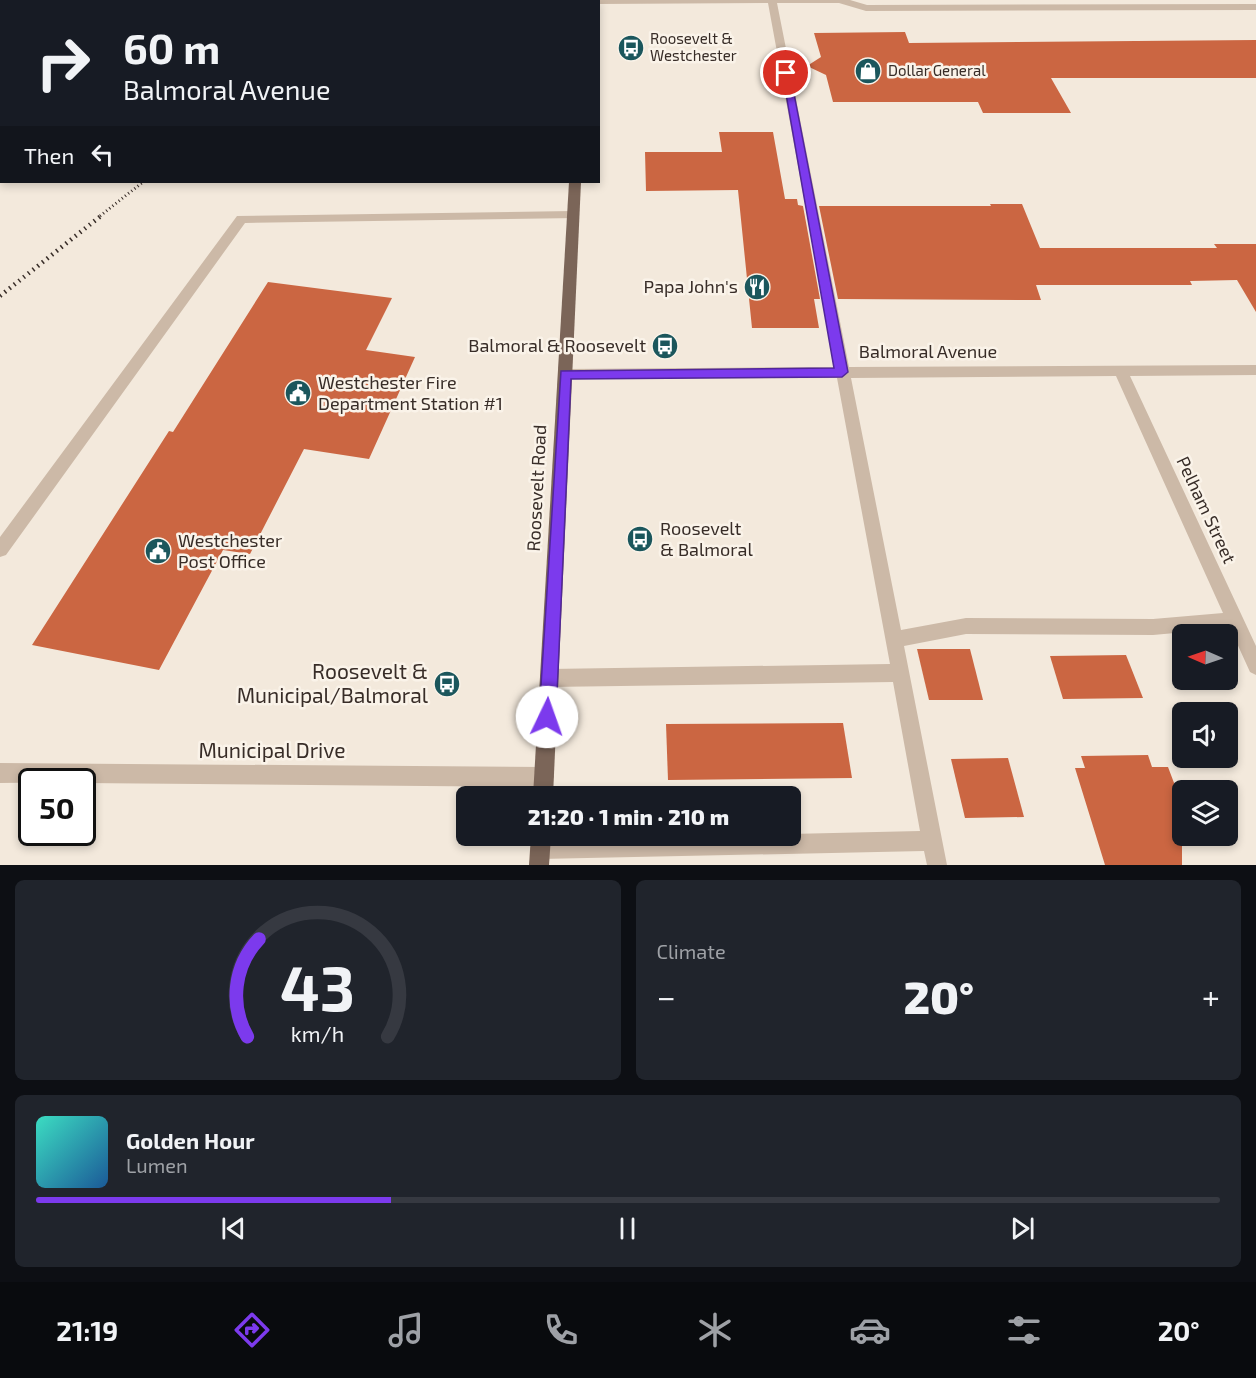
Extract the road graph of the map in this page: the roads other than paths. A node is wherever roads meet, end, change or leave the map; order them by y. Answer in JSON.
{"nodes":[{"id":1,"x":772,"y":0,"type":"edge"},
{"id":2,"x":840,"y":0,"type":"edge"},
{"id":3,"x":600,"y":1,"type":"edge"},
{"id":4,"x":671,"y":1,"type":"edge"},
{"id":5,"x":955,"y":4,"type":"edge"},
{"id":6,"x":1256,"y":6,"type":"edge"},
{"id":7,"x":575,"y":183,"type":"edge"},
{"id":8,"x":573,"y":215,"type":"junction"},
{"id":9,"x":1256,"y":370,"type":"edge"},
{"id":10,"x":1121,"y":371,"type":"junction"},
{"id":11,"x":842,"y":372,"type":"junction"},
{"id":12,"x":565,"y":374,"type":"junction"},
{"id":13,"x":0,"y":550,"type":"edge"},
{"id":14,"x":1235,"y":620,"type":"junction"},
{"id":15,"x":894,"y":639,"type":"junction"},
{"id":16,"x":1256,"y":666,"type":"edge"},
{"id":17,"x":898,"y":673,"type":"junction"},
{"id":18,"x":549,"y":678,"type":"junction"},
{"id":19,"x":0,"y":774,"type":"edge"},
{"id":20,"x":502,"y":786,"type":"edge"},
{"id":21,"x":544,"y":786,"type":"edge"},
{"id":22,"x":932,"y":841,"type":"junction"},
{"id":23,"x":540,"y":850,"type":"edge"},
{"id":24,"x":937,"y":865,"type":"edge"}],
"edges":[{"from":1,"to":2,"type":"street"},
{"from":1,"to":4,"type":"street"},
{"from":1,"to":11,"type":"street"},
{"from":2,"to":5,"type":"street"},
{"from":3,"to":4,"type":"street"},
{"from":5,"to":6,"type":"street"},
{"from":7,"to":8,"type":"main road","name":"Roosevelt Road"},
{"from":8,"to":12,"type":"main road","name":"Roosevelt Road"},
{"from":8,"to":13,"type":"street"},
{"from":9,"to":10,"type":"street","name":"Balmoral Avenue"},
{"from":10,"to":11,"type":"street","name":"Balmoral Avenue"},
{"from":10,"to":14,"type":"street","name":"Pelham Street"},
{"from":11,"to":12,"type":"street","name":"Balmoral Avenue"},
{"from":11,"to":15,"type":"street"},
{"from":12,"to":18,"type":"main road","name":"Roosevelt Road"},
{"from":14,"to":15,"type":"street"},
{"from":14,"to":16,"type":"street","name":"Pelham Street"},
{"from":15,"to":17,"type":"street"},
{"from":17,"to":18,"type":"street"},
{"from":17,"to":22,"type":"street"},
{"from":18,"to":21,"type":"main road","name":"Roosevelt Road"},
{"from":19,"to":20,"type":"street","name":"Municipal Drive"},
{"from":22,"to":23,"type":"street"},
{"from":22,"to":24,"type":"street"}]}
